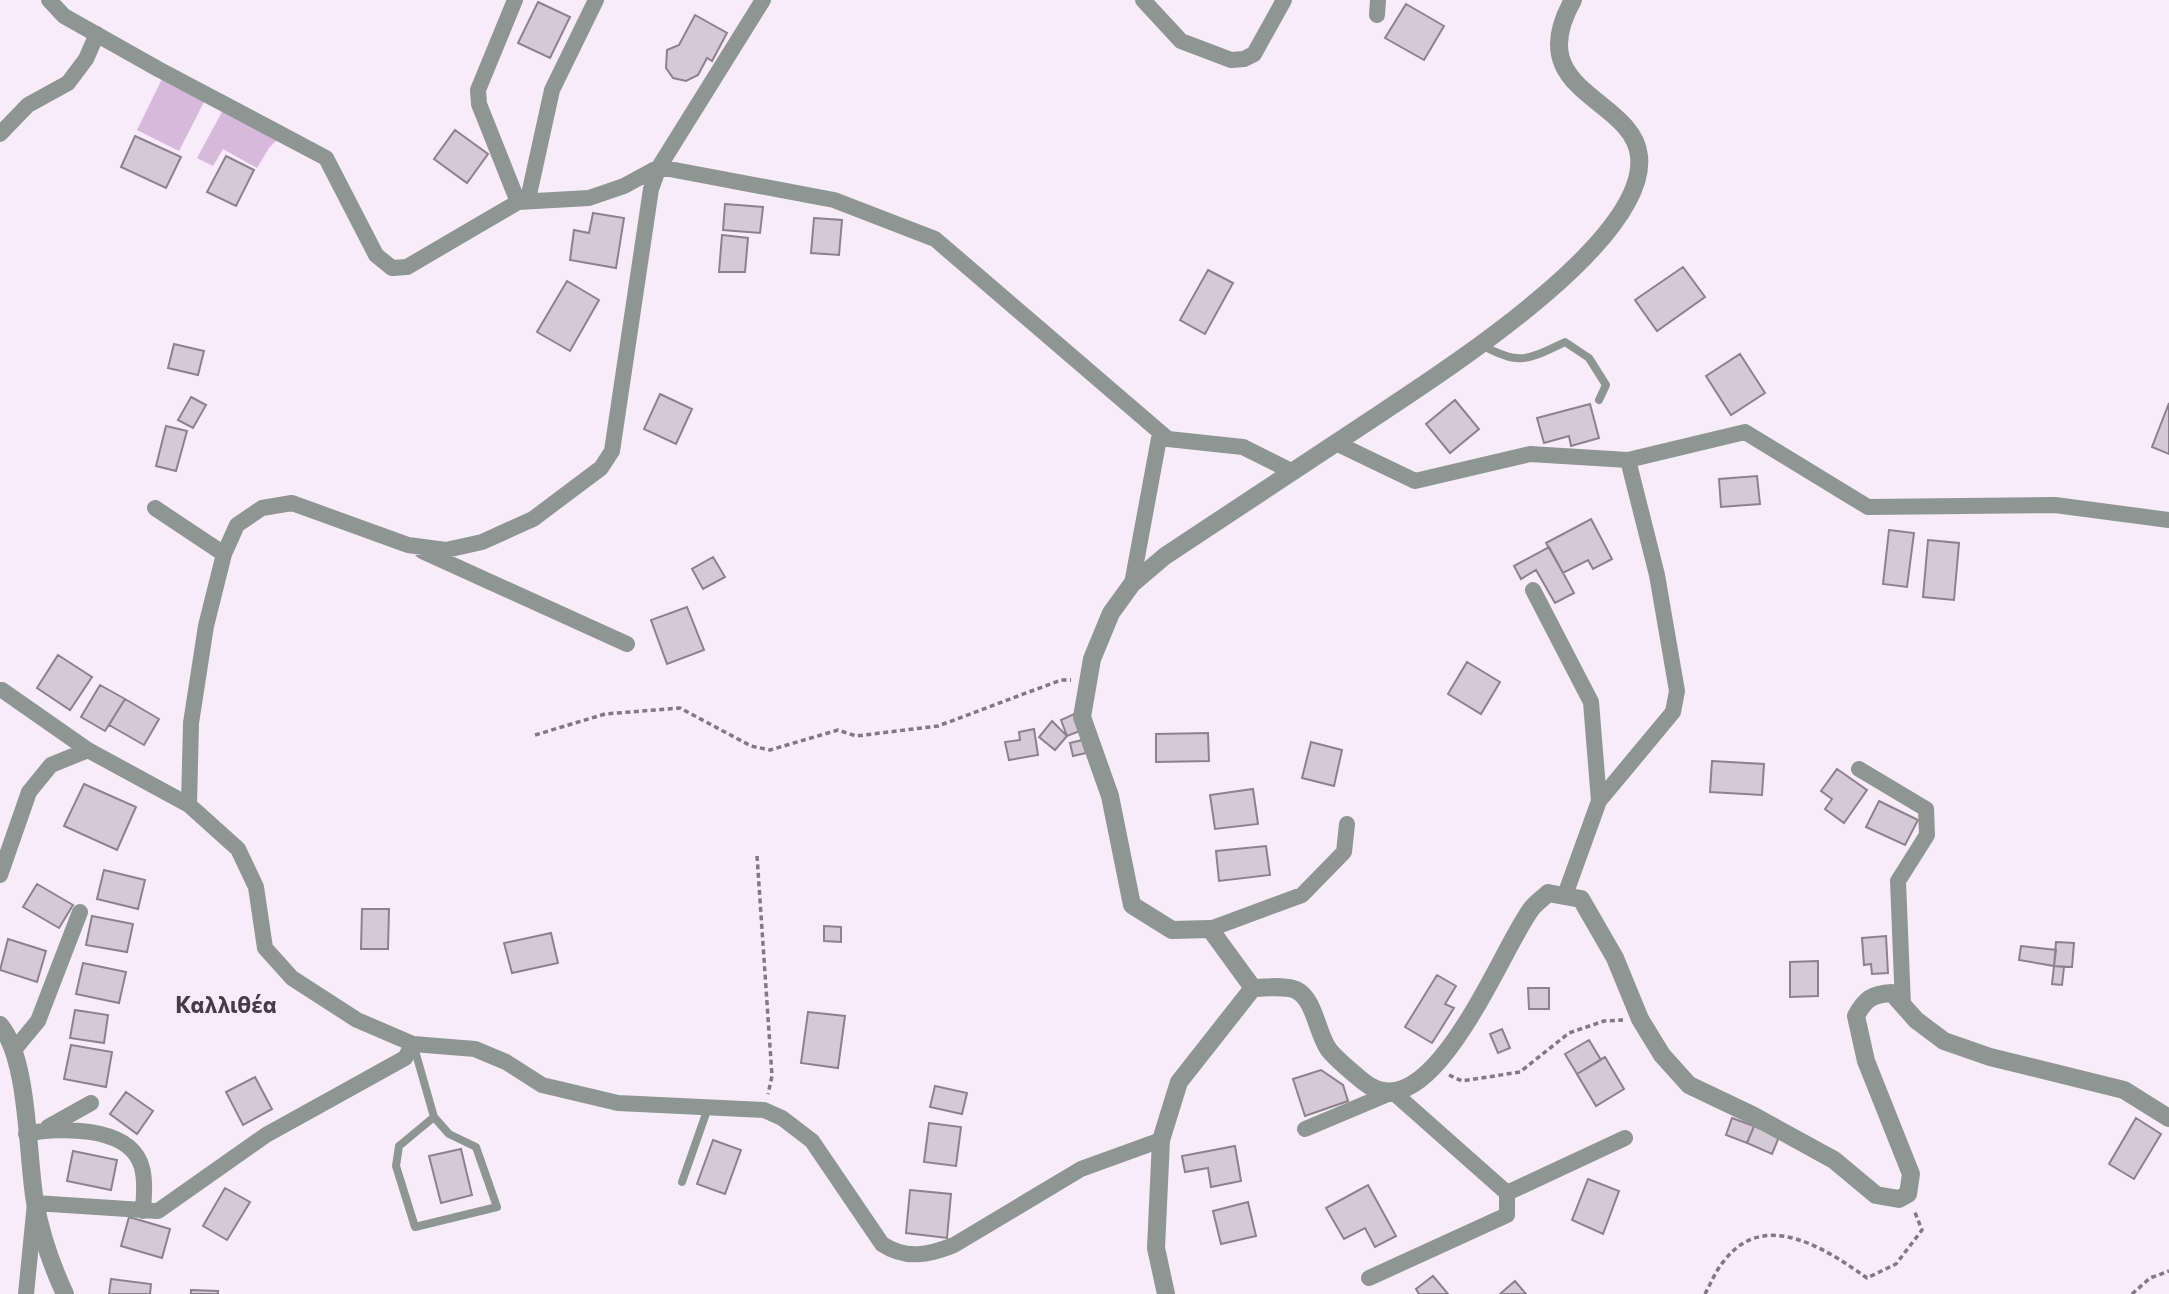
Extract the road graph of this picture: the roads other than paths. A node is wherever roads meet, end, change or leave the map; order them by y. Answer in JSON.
{"nodes":[{"id":1,"x":49,"y":0,"type":"edge"},
{"id":2,"x":514,"y":0,"type":"edge"},
{"id":3,"x":596,"y":0,"type":"edge"},
{"id":4,"x":763,"y":0,"type":"edge"},
{"id":5,"x":1143,"y":0,"type":"edge"},
{"id":6,"x":1284,"y":0,"type":"edge"},
{"id":7,"x":1573,"y":0,"type":"edge"},
{"id":8,"x":97,"y":34,"type":"junction"},
{"id":9,"x":0,"y":134,"type":"edge"},
{"id":10,"x":659,"y":167,"type":"junction"},
{"id":11,"x":523,"y":200,"type":"junction"},
{"id":12,"x":1482,"y":345,"type":"junction"},
{"id":13,"x":1599,"y":400,"type":"dead end"},
{"id":14,"x":1160,"y":433,"type":"junction"},
{"id":15,"x":1336,"y":443,"type":"junction"},
{"id":16,"x":1628,"y":460,"type":"junction"},
{"id":17,"x":1293,"y":472,"type":"junction"},
{"id":18,"x":155,"y":508,"type":"dead end"},
{"id":19,"x":2169,"y":520,"type":"edge"},
{"id":20,"x":408,"y":545,"type":"junction"},
{"id":21,"x":224,"y":554,"type":"junction"},
{"id":22,"x":1132,"y":584,"type":"junction"},
{"id":23,"x":1533,"y":590,"type":"dead end"},
{"id":24,"x":627,"y":644,"type":"dead end"},
{"id":25,"x":2,"y":690,"type":"dead end"},
{"id":26,"x":88,"y":750,"type":"junction"},
{"id":27,"x":1859,"y":769,"type":"dead end"},
{"id":28,"x":1600,"y":801,"type":"junction"},
{"id":29,"x":189,"y":805,"type":"junction"},
{"id":30,"x":1347,"y":824,"type":"dead end"},
{"id":31,"x":5,"y":851,"type":"edge"},
{"id":32,"x":0,"y":875,"type":"edge"},
{"id":33,"x":1565,"y":895,"type":"junction"},
{"id":34,"x":80,"y":912,"type":"dead end"},
{"id":35,"x":1210,"y":929,"type":"junction"},
{"id":36,"x":1253,"y":988,"type":"junction"},
{"id":37,"x":1903,"y":1006,"type":"junction"},
{"id":38,"x":0,"y":1025,"type":"edge"},
{"id":39,"x":413,"y":1044,"type":"junction"},
{"id":40,"x":14,"y":1049,"type":"junction"},
{"id":41,"x":1393,"y":1092,"type":"junction"},
{"id":42,"x":91,"y":1103,"type":"dead end"},
{"id":43,"x":709,"y":1105,"type":"junction"},
{"id":44,"x":434,"y":1117,"type":"junction"},
{"id":45,"x":2169,"y":1118,"type":"edge"},
{"id":46,"x":1305,"y":1129,"type":"dead end"},
{"id":47,"x":35,"y":1132,"type":"junction"},
{"id":48,"x":1625,"y":1138,"type":"dead end"},
{"id":49,"x":1161,"y":1140,"type":"junction"},
{"id":50,"x":682,"y":1182,"type":"dead end"},
{"id":51,"x":1507,"y":1193,"type":"junction"},
{"id":52,"x":35,"y":1203,"type":"junction"},
{"id":53,"x":143,"y":1210,"type":"junction"},
{"id":54,"x":1369,"y":1278,"type":"dead end"},
{"id":55,"x":26,"y":1294,"type":"edge"},
{"id":56,"x":65,"y":1294,"type":"edge"},
{"id":57,"x":1166,"y":1294,"type":"edge"}],
"edges":[{"from":1,"to":8,"type":"street"},
{"from":2,"to":11,"type":"street"},
{"from":3,"to":11,"type":"street"},
{"from":4,"to":10,"type":"street"},
{"from":5,"to":6,"type":"street"},
{"from":7,"to":12,"type":"street"},
{"from":8,"to":9,"type":"street"},
{"from":8,"to":11,"type":"street"},
{"from":10,"to":11,"type":"street"},
{"from":10,"to":14,"type":"street"},
{"from":10,"to":20,"type":"street"},
{"from":12,"to":13,"type":"lane"},
{"from":12,"to":15,"type":"street"},
{"from":14,"to":17,"type":"street"},
{"from":14,"to":22,"type":"street"},
{"from":15,"to":16,"type":"street"},
{"from":15,"to":17,"type":"street"},
{"from":16,"to":19,"type":"street"},
{"from":16,"to":28,"type":"street"},
{"from":17,"to":22,"type":"street"},
{"from":18,"to":21,"type":"street"},
{"from":20,"to":21,"type":"street"},
{"from":20,"to":24,"type":"street"},
{"from":21,"to":29,"type":"street"},
{"from":22,"to":35,"type":"street"},
{"from":23,"to":28,"type":"street"},
{"from":25,"to":26,"type":"street"},
{"from":26,"to":29,"type":"street"},
{"from":26,"to":31,"type":"street"},
{"from":27,"to":37,"type":"street"},
{"from":28,"to":33,"type":"street"},
{"from":29,"to":39,"type":"street"},
{"from":30,"to":35,"type":"street"},
{"from":31,"to":32,"type":"street"},
{"from":33,"to":37,"type":"street"},
{"from":33,"to":41,"type":"street"},
{"from":34,"to":40,"type":"street"},
{"from":35,"to":36,"type":"street"},
{"from":36,"to":41,"type":"street"},
{"from":36,"to":49,"type":"street"},
{"from":37,"to":45,"type":"street"},
{"from":38,"to":40,"type":"street"},
{"from":39,"to":43,"type":"street"},
{"from":39,"to":44,"type":"lane"},
{"from":39,"to":53,"type":"street"},
{"from":40,"to":47,"type":"street"},
{"from":41,"to":46,"type":"street"},
{"from":41,"to":51,"type":"street"},
{"from":42,"to":47,"type":"street"},
{"from":43,"to":49,"type":"street"},
{"from":43,"to":50,"type":"lane"},
{"from":44,"to":44,"type":"lane"},
{"from":47,"to":52,"type":"street"},
{"from":47,"to":53,"type":"street"},
{"from":48,"to":51,"type":"street"},
{"from":49,"to":57,"type":"street"},
{"from":51,"to":54,"type":"street"},
{"from":52,"to":53,"type":"street"},
{"from":52,"to":55,"type":"street"},
{"from":52,"to":56,"type":"street"}]}
